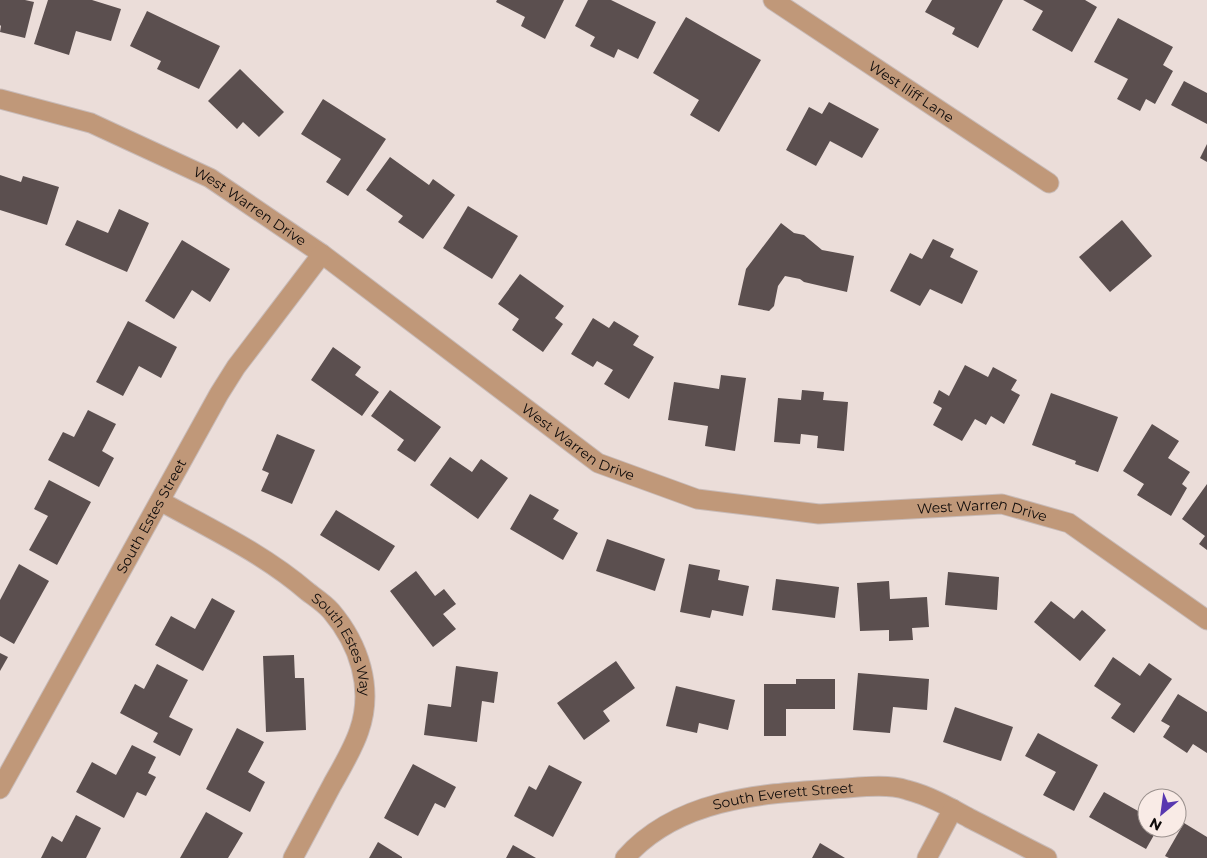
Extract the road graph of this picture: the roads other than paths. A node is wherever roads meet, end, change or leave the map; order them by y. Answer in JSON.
{"nodes":[{"id":1,"x":773,"y":0,"type":"edge"},
{"id":2,"x":0,"y":99,"type":"edge"},
{"id":3,"x":1049,"y":183,"type":"dead end"},
{"id":4,"x":322,"y":254,"type":"junction"},
{"id":5,"x":160,"y":501,"type":"junction"},
{"id":6,"x":1207,"y":620,"type":"edge"},
{"id":7,"x":0,"y":789,"type":"edge"},
{"id":8,"x":953,"y":810,"type":"junction"},
{"id":9,"x":293,"y":858,"type":"edge"},
{"id":10,"x":625,"y":858,"type":"edge"},
{"id":11,"x":926,"y":858,"type":"edge"},
{"id":12,"x":1047,"y":858,"type":"edge"}],
"edges":[{"from":1,"to":3,"type":"street","name":"West Iliff Lane"},
{"from":2,"to":4,"type":"street","name":"West Warren Drive"},
{"from":4,"to":5,"type":"street","name":"South Estes Street"},
{"from":4,"to":6,"type":"street","name":"West Warren Drive"},
{"from":5,"to":7,"type":"street","name":"South Estes Street"},
{"from":5,"to":9,"type":"street","name":"South Estes Way"},
{"from":8,"to":10,"type":"street","name":"South Everett Street"},
{"from":8,"to":11,"type":"street"},
{"from":8,"to":12,"type":"street","name":"South Everett Street"}]}
